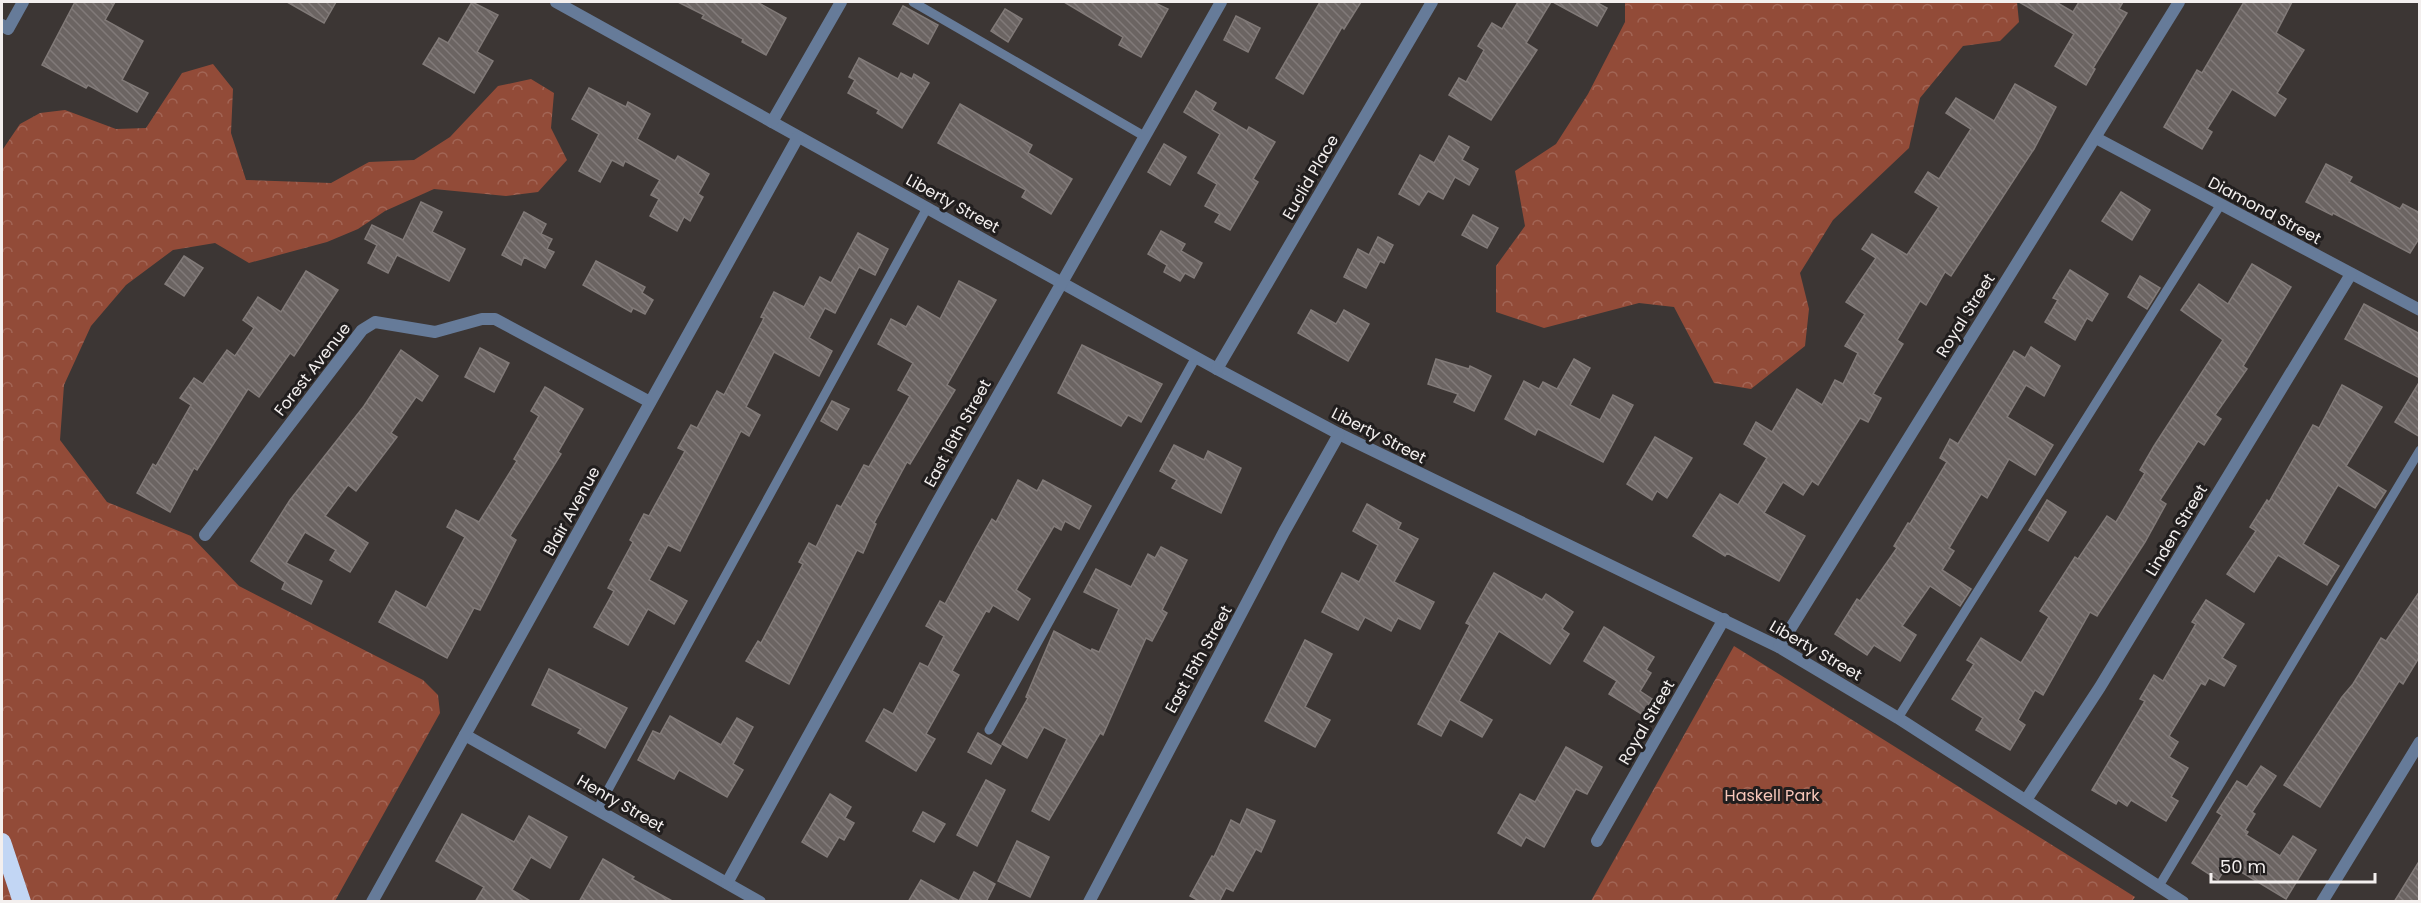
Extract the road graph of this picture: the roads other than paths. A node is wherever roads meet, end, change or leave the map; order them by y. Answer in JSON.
{"nodes":[{"id":1,"x":23,"y":2,"type":"edge"},
{"id":2,"x":556,"y":2,"type":"edge"},
{"id":3,"x":841,"y":2,"type":"edge"},
{"id":4,"x":913,"y":2,"type":"edge"},
{"id":5,"x":1221,"y":2,"type":"edge"},
{"id":6,"x":1432,"y":2,"type":"edge"},
{"id":7,"x":2179,"y":2,"type":"edge"},
{"id":8,"x":4,"y":27,"type":"edge"},
{"id":9,"x":772,"y":122,"type":"junction"},
{"id":10,"x":798,"y":136,"type":"junction"},
{"id":11,"x":1144,"y":136,"type":"junction"},
{"id":12,"x":2096,"y":138,"type":"junction"},
{"id":13,"x":2221,"y":204,"type":"junction"},
{"id":14,"x":927,"y":208,"type":"junction"},
{"id":15,"x":2351,"y":274,"type":"junction"},
{"id":16,"x":1061,"y":282,"type":"junction"},
{"id":17,"x":2420,"y":310,"type":"edge"},
{"id":18,"x":1196,"y":357,"type":"junction"},
{"id":19,"x":1217,"y":369,"type":"junction"},
{"id":20,"x":650,"y":402,"type":"junction"},
{"id":21,"x":1339,"y":434,"type":"junction"},
{"id":22,"x":2420,"y":450,"type":"edge"},
{"id":23,"x":205,"y":535,"type":"dead end"},
{"id":24,"x":1724,"y":619,"type":"junction"},
{"id":25,"x":1779,"y":647,"type":"junction"},
{"id":26,"x":1898,"y":718,"type":"junction"},
{"id":27,"x":989,"y":730,"type":"dead end"},
{"id":28,"x":465,"y":735,"type":"junction"},
{"id":29,"x":2420,"y":742,"type":"edge"},
{"id":30,"x":2026,"y":800,"type":"junction"},
{"id":31,"x":598,"y":808,"type":"junction"},
{"id":32,"x":1597,"y":841,"type":"dead end"},
{"id":33,"x":2,"y":842,"type":"edge"},
{"id":34,"x":727,"y":883,"type":"junction"},
{"id":35,"x":2163,"y":893,"type":"edge"},
{"id":36,"x":22,"y":902,"type":"edge"},
{"id":37,"x":372,"y":902,"type":"edge"},
{"id":38,"x":760,"y":902,"type":"edge"},
{"id":39,"x":1089,"y":902,"type":"edge"},
{"id":40,"x":2183,"y":902,"type":"edge"},
{"id":41,"x":2322,"y":902,"type":"edge"}],
"edges":[{"from":1,"to":8,"type":"street"},
{"from":2,"to":9,"type":"street","name":"Liberty Street"},
{"from":3,"to":9,"type":"street"},
{"from":4,"to":11,"type":"lane"},
{"from":5,"to":11,"type":"street","name":"East 16th Street"},
{"from":6,"to":19,"type":"street","name":"Euclid Place"},
{"from":7,"to":12,"type":"street","name":"Royal Street"},
{"from":9,"to":10,"type":"street","name":"Liberty Street"},
{"from":10,"to":14,"type":"street","name":"Liberty Street"},
{"from":10,"to":20,"type":"street","name":"Blair Avenue"},
{"from":11,"to":16,"type":"street","name":"East 16th Street"},
{"from":12,"to":13,"type":"street","name":"Diamond Street"},
{"from":12,"to":25,"type":"street","name":"Royal Street"},
{"from":13,"to":15,"type":"street","name":"Diamond Street"},
{"from":13,"to":26,"type":"lane"},
{"from":14,"to":16,"type":"street","name":"Liberty Street"},
{"from":14,"to":31,"type":"lane"},
{"from":15,"to":17,"type":"street","name":"Diamond Street"},
{"from":15,"to":30,"type":"street","name":"Linden Street"},
{"from":16,"to":18,"type":"street","name":"Liberty Street"},
{"from":16,"to":34,"type":"street","name":"East 16th Street"},
{"from":18,"to":19,"type":"street","name":"Liberty Street"},
{"from":18,"to":27,"type":"lane"},
{"from":19,"to":21,"type":"street","name":"Liberty Street"},
{"from":20,"to":23,"type":"street","name":"Forest Avenue"},
{"from":20,"to":28,"type":"street","name":"Blair Avenue"},
{"from":21,"to":24,"type":"street","name":"Liberty Street"},
{"from":21,"to":39,"type":"street","name":"East 15th Street"},
{"from":22,"to":35,"type":"lane"},
{"from":24,"to":25,"type":"street","name":"Liberty Street"},
{"from":24,"to":32,"type":"street","name":"Royal Street"},
{"from":25,"to":26,"type":"street","name":"Liberty Street"},
{"from":26,"to":30,"type":"street","name":"Liberty Street"},
{"from":28,"to":31,"type":"street","name":"Henry Street"},
{"from":28,"to":37,"type":"street","name":"Blair Avenue"},
{"from":29,"to":41,"type":"street"},
{"from":30,"to":35,"type":"street","name":"Liberty Street"},
{"from":31,"to":34,"type":"street","name":"Henry Street"},
{"from":33,"to":36,"type":"highway"},
{"from":34,"to":38,"type":"street","name":"Henry Street"},
{"from":35,"to":40,"type":"street","name":"Liberty Street"}]}
